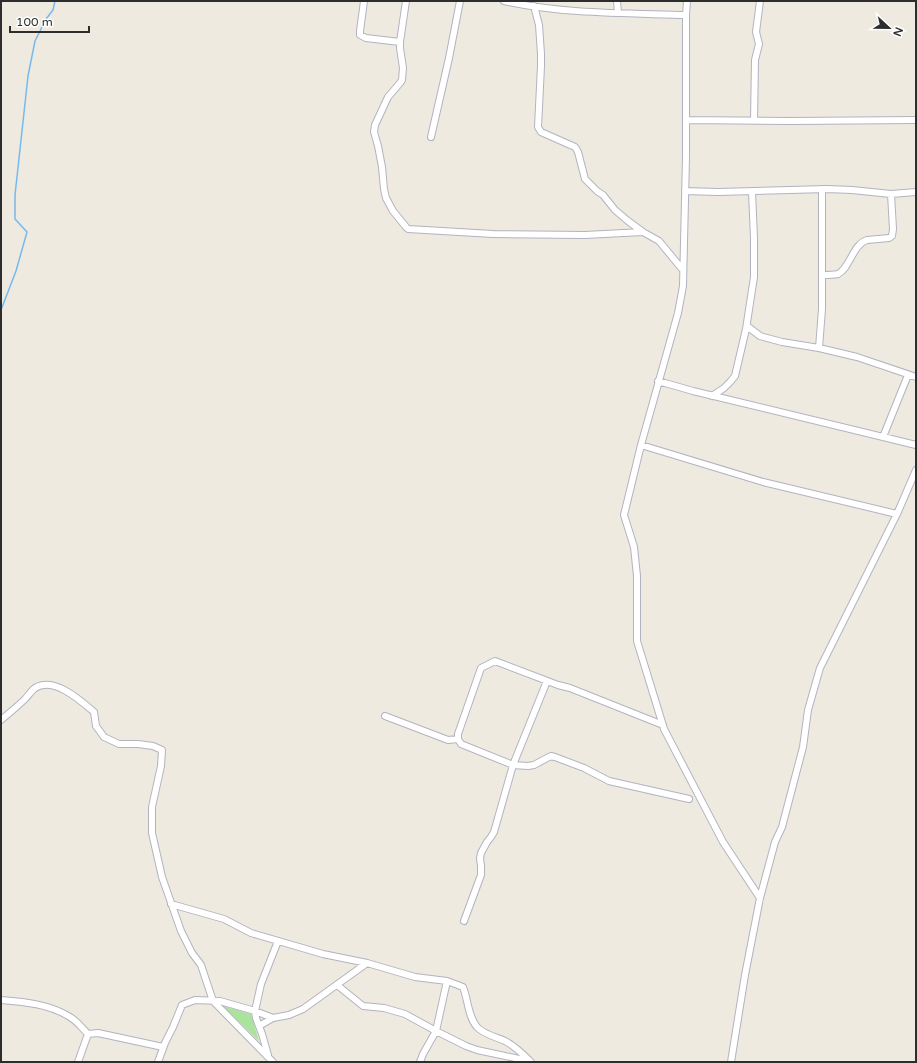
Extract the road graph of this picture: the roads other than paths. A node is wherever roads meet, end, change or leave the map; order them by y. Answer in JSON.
{"nodes":[{"id":1,"x":364,"y":1,"type":"edge"},
{"id":2,"x":406,"y":1,"type":"edge"},
{"id":3,"x":460,"y":1,"type":"edge"},
{"id":4,"x":504,"y":1,"type":"edge"},
{"id":5,"x":617,"y":1,"type":"edge"},
{"id":6,"x":687,"y":1,"type":"edge"},
{"id":7,"x":760,"y":1,"type":"edge"},
{"id":8,"x":524,"y":3,"type":"edge"},
{"id":9,"x":534,"y":6,"type":"junction"},
{"id":10,"x":618,"y":13,"type":"junction"},
{"id":11,"x":686,"y":15,"type":"junction"},
{"id":12,"x":400,"y":42,"type":"junction"},
{"id":13,"x":686,"y":120,"type":"junction"},
{"id":14,"x":916,"y":120,"type":"edge"},
{"id":15,"x":754,"y":121,"type":"junction"},
{"id":16,"x":431,"y":137,"type":"dead end"},
{"id":17,"x":822,"y":189,"type":"junction"},
{"id":18,"x":685,"y":191,"type":"junction"},
{"id":19,"x":752,"y":192,"type":"junction"},
{"id":20,"x":916,"y":192,"type":"edge"},
{"id":21,"x":891,"y":194,"type":"junction"},
{"id":22,"x":643,"y":232,"type":"junction"},
{"id":23,"x":683,"y":270,"type":"junction"},
{"id":24,"x":822,"y":275,"type":"junction"},
{"id":25,"x":747,"y":326,"type":"junction"},
{"id":26,"x":819,"y":348,"type":"junction"},
{"id":27,"x":908,"y":375,"type":"junction"},
{"id":28,"x":916,"y":377,"type":"edge"},
{"id":29,"x":658,"y":381,"type":"junction"},
{"id":30,"x":712,"y":396,"type":"junction"},
{"id":31,"x":883,"y":437,"type":"junction"},
{"id":32,"x":641,"y":445,"type":"junction"},
{"id":33,"x":916,"y":445,"type":"edge"},
{"id":34,"x":916,"y":470,"type":"edge"},
{"id":35,"x":897,"y":514,"type":"junction"},
{"id":36,"x":547,"y":681,"type":"junction"},
{"id":37,"x":385,"y":716,"type":"dead end"},
{"id":38,"x":1,"y":720,"type":"edge"},
{"id":39,"x":663,"y":725,"type":"junction"},
{"id":40,"x":458,"y":739,"type":"junction"},
{"id":41,"x":513,"y":765,"type":"junction"},
{"id":42,"x":689,"y":799,"type":"dead end"},
{"id":43,"x":760,"y":898,"type":"junction"},
{"id":44,"x":172,"y":904,"type":"junction"},
{"id":45,"x":464,"y":921,"type":"dead end"},
{"id":46,"x":278,"y":941,"type":"junction"},
{"id":47,"x":367,"y":963,"type":"junction"},
{"id":48,"x":447,"y":981,"type":"junction"},
{"id":49,"x":337,"y":985,"type":"junction"},
{"id":50,"x":1,"y":1000,"type":"edge"},
{"id":51,"x":213,"y":1001,"type":"junction"},
{"id":52,"x":255,"y":1011,"type":"junction"},
{"id":53,"x":273,"y":1018,"type":"junction"},
{"id":54,"x":259,"y":1026,"type":"junction"},
{"id":55,"x":436,"y":1031,"type":"junction"},
{"id":56,"x":88,"y":1034,"type":"junction"},
{"id":57,"x":163,"y":1047,"type":"junction"},
{"id":58,"x":268,"y":1056,"type":"junction"},
{"id":59,"x":78,"y":1062,"type":"edge"},
{"id":60,"x":158,"y":1062,"type":"edge"},
{"id":61,"x":273,"y":1062,"type":"edge"},
{"id":62,"x":420,"y":1062,"type":"edge"},
{"id":63,"x":531,"y":1062,"type":"edge"},
{"id":64,"x":731,"y":1062,"type":"edge"}],
"edges":[{"from":1,"to":12,"type":"street"},
{"from":2,"to":12,"type":"street"},
{"from":3,"to":16,"type":"street"},
{"from":4,"to":8,"type":"street"},
{"from":5,"to":10,"type":"street"},
{"from":6,"to":11,"type":"street"},
{"from":7,"to":15,"type":"street"},
{"from":8,"to":9,"type":"street"},
{"from":9,"to":10,"type":"street"},
{"from":9,"to":22,"type":"street"},
{"from":10,"to":11,"type":"street"},
{"from":11,"to":13,"type":"street"},
{"from":12,"to":22,"type":"street"},
{"from":13,"to":15,"type":"street"},
{"from":13,"to":18,"type":"street"},
{"from":14,"to":15,"type":"street"},
{"from":17,"to":19,"type":"street"},
{"from":17,"to":21,"type":"street"},
{"from":17,"to":24,"type":"street"},
{"from":18,"to":19,"type":"street"},
{"from":18,"to":23,"type":"street"},
{"from":19,"to":25,"type":"street"},
{"from":20,"to":21,"type":"street"},
{"from":21,"to":24,"type":"street"},
{"from":22,"to":23,"type":"street"},
{"from":23,"to":29,"type":"street"},
{"from":24,"to":26,"type":"street"},
{"from":25,"to":26,"type":"street"},
{"from":25,"to":30,"type":"street"},
{"from":26,"to":27,"type":"street"},
{"from":27,"to":28,"type":"street"},
{"from":27,"to":31,"type":"street"},
{"from":29,"to":30,"type":"street"},
{"from":29,"to":32,"type":"street"},
{"from":30,"to":31,"type":"street"},
{"from":31,"to":33,"type":"street"},
{"from":32,"to":35,"type":"street"},
{"from":32,"to":39,"type":"street"},
{"from":34,"to":35,"type":"street"},
{"from":35,"to":43,"type":"street"},
{"from":36,"to":39,"type":"street"},
{"from":36,"to":40,"type":"street"},
{"from":36,"to":41,"type":"street"},
{"from":37,"to":40,"type":"street"},
{"from":38,"to":44,"type":"street"},
{"from":39,"to":43,"type":"street"},
{"from":40,"to":41,"type":"street"},
{"from":41,"to":42,"type":"street"},
{"from":41,"to":45,"type":"street"},
{"from":43,"to":64,"type":"street"},
{"from":44,"to":46,"type":"street"},
{"from":44,"to":51,"type":"street"},
{"from":46,"to":47,"type":"street"},
{"from":46,"to":52,"type":"street"},
{"from":47,"to":48,"type":"street"},
{"from":47,"to":49,"type":"street"},
{"from":48,"to":55,"type":"street"},
{"from":48,"to":63,"type":"street"},
{"from":49,"to":53,"type":"street"},
{"from":49,"to":55,"type":"street"},
{"from":50,"to":56,"type":"street"},
{"from":51,"to":52,"type":"street"},
{"from":51,"to":57,"type":"street"},
{"from":51,"to":58,"type":"street"},
{"from":52,"to":53,"type":"street"},
{"from":52,"to":54,"type":"street"},
{"from":53,"to":54,"type":"street"},
{"from":54,"to":58,"type":"street"},
{"from":55,"to":62,"type":"street"},
{"from":55,"to":63,"type":"street"},
{"from":56,"to":57,"type":"street"},
{"from":56,"to":59,"type":"street"},
{"from":57,"to":60,"type":"street"},
{"from":58,"to":61,"type":"street"}]}
